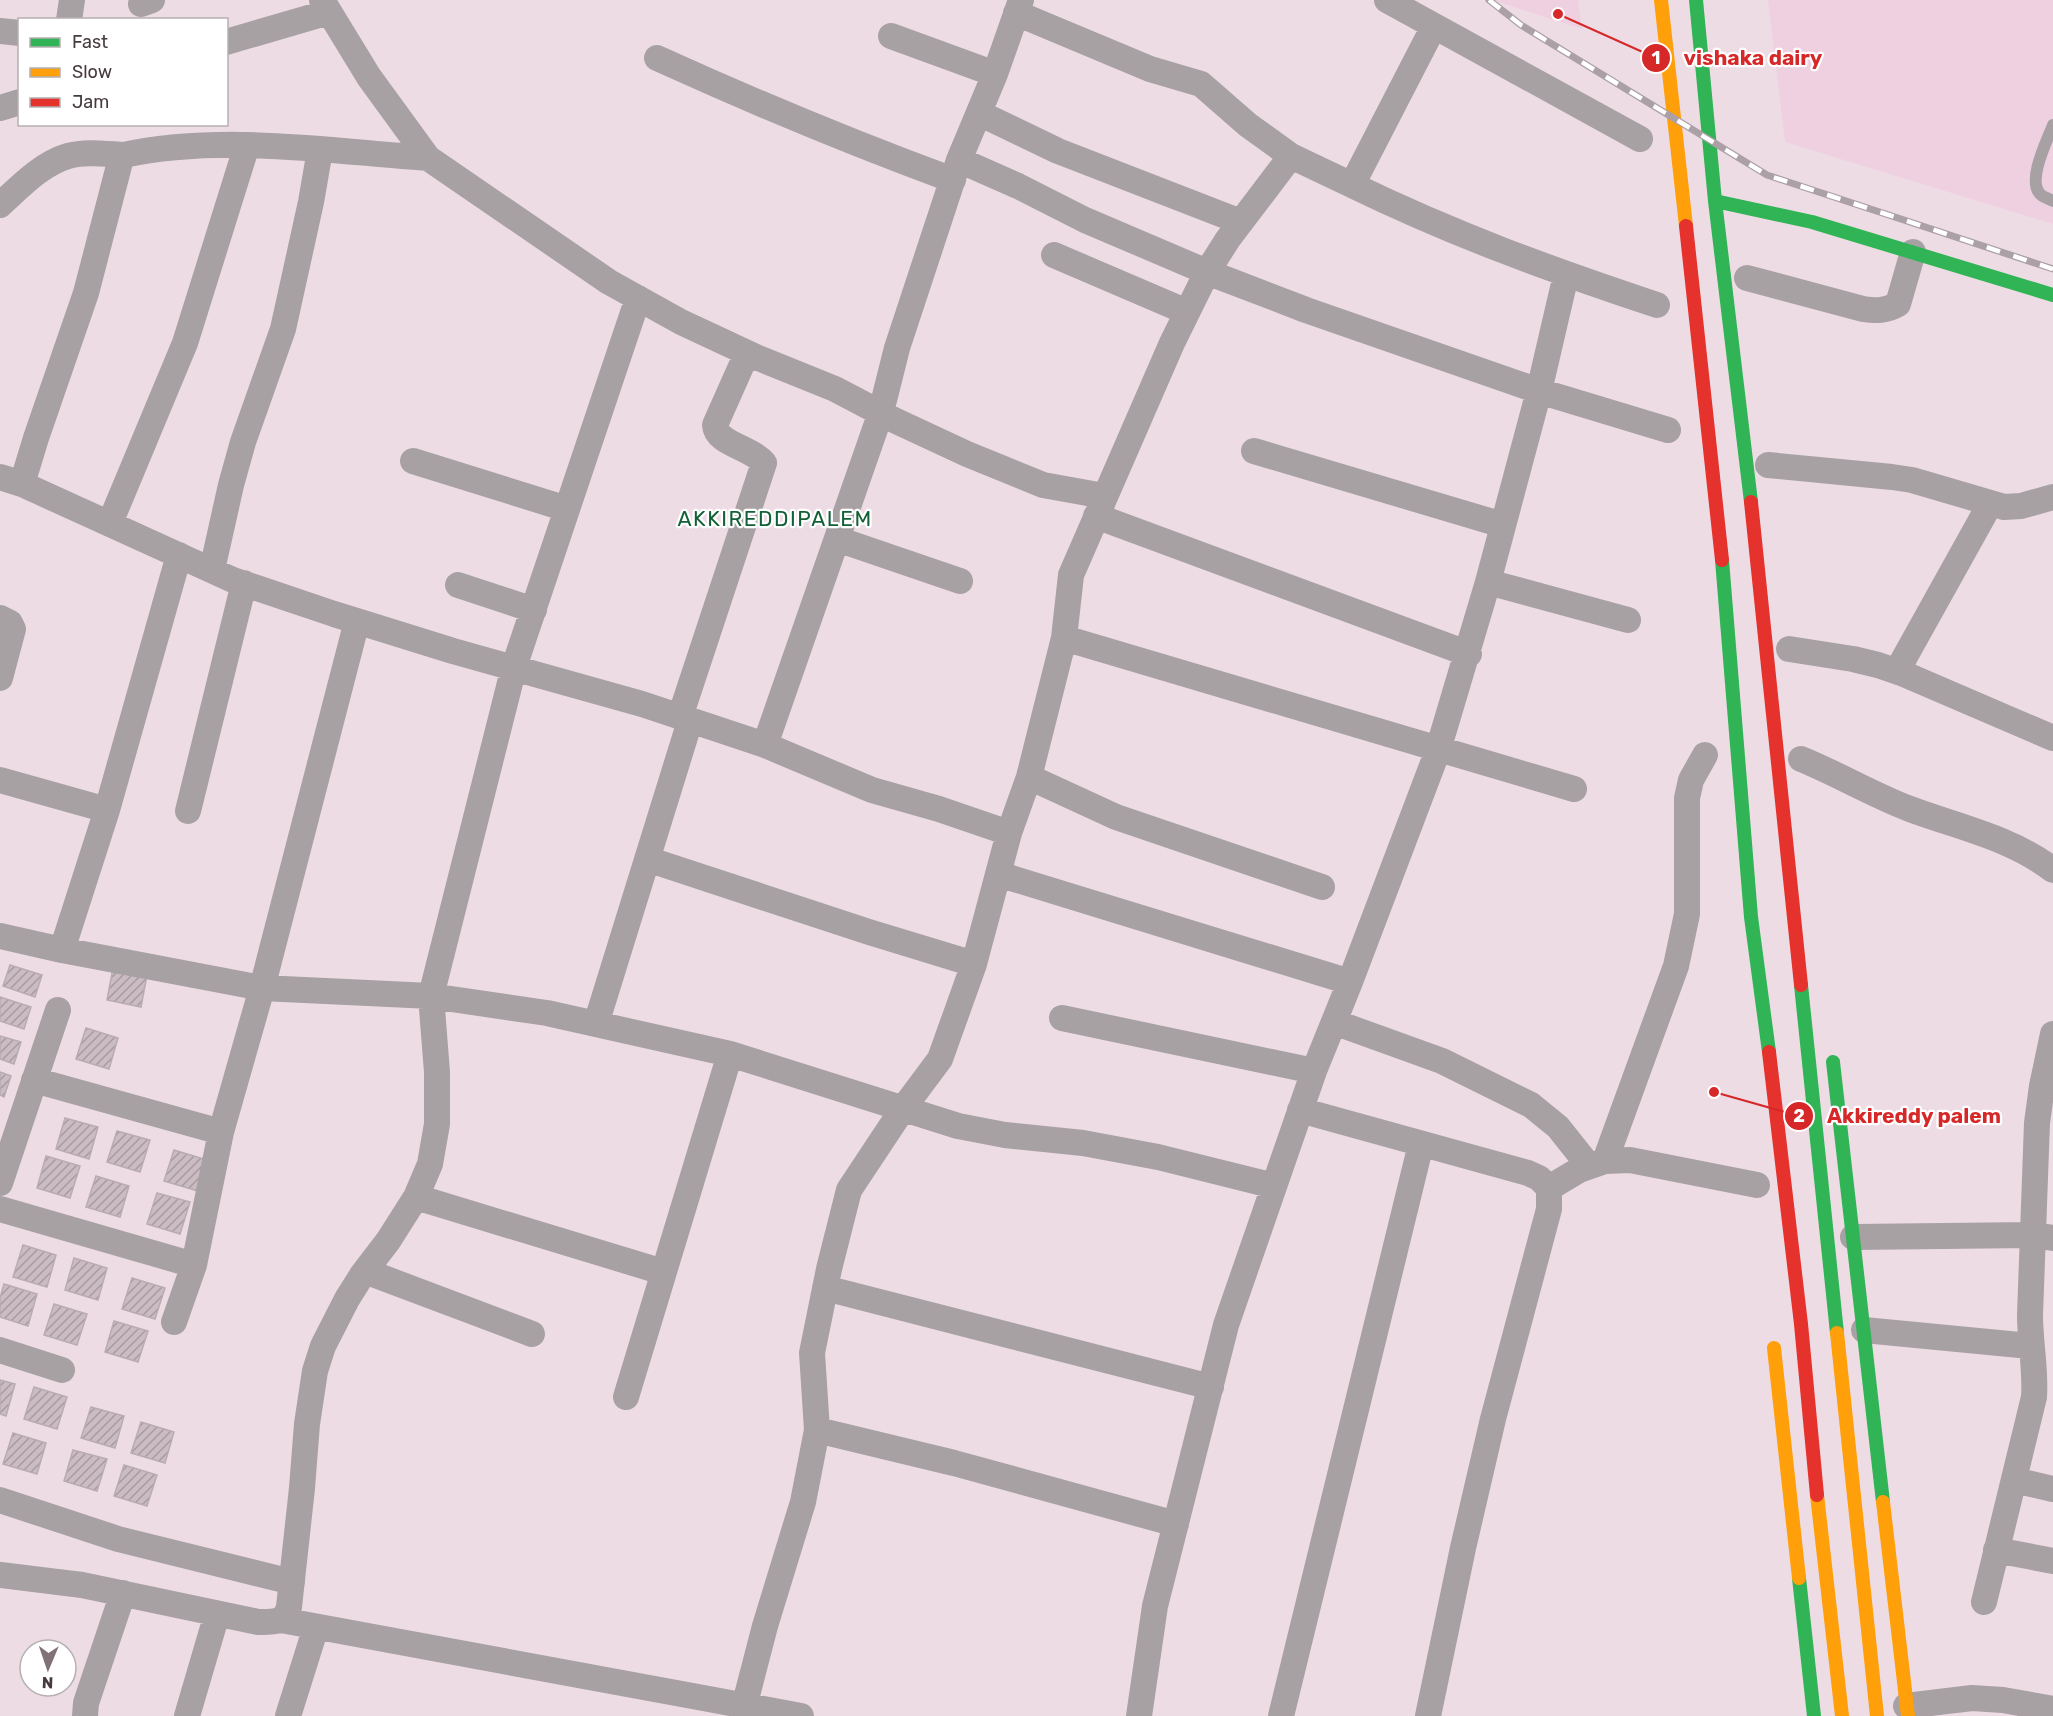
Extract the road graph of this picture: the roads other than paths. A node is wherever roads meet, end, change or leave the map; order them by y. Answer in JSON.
{"nodes":[{"id":1,"x":72,"y":0,"type":"edge"},
{"id":2,"x":1387,"y":0,"type":"edge"},
{"id":3,"x":1661,"y":0,"type":"edge"},
{"id":4,"x":1696,"y":0,"type":"edge"},
{"id":5,"x":325,"y":6,"type":"edge"},
{"id":6,"x":1018,"y":6,"type":"edge"},
{"id":7,"x":69,"y":18,"type":"edge"},
{"id":8,"x":1434,"y":26,"type":"junction"},
{"id":9,"x":0,"y":31,"type":"edge"},
{"id":10,"x":18,"y":33,"type":"edge"},
{"id":11,"x":891,"y":36,"type":"dead end"},
{"id":12,"x":228,"y":41,"type":"edge"},
{"id":13,"x":657,"y":58,"type":"dead end"},
{"id":14,"x":995,"y":74,"type":"junction"},
{"id":15,"x":18,"y":103,"type":"edge"},
{"id":16,"x":0,"y":108,"type":"edge"},
{"id":17,"x":979,"y":114,"type":"junction"},
{"id":18,"x":2053,"y":125,"type":"edge"},
{"id":19,"x":1640,"y":139,"type":"dead end"},
{"id":20,"x":247,"y":145,"type":"junction"},
{"id":21,"x":320,"y":150,"type":"junction"},
{"id":22,"x":124,"y":156,"type":"junction"},
{"id":23,"x":1291,"y":156,"type":"junction"},
{"id":24,"x":428,"y":158,"type":"junction"},
{"id":25,"x":956,"y":170,"type":"junction"},
{"id":26,"x":1352,"y":184,"type":"junction"},
{"id":27,"x":1715,"y":201,"type":"junction"},
{"id":28,"x":2053,"y":201,"type":"edge"},
{"id":29,"x":0,"y":205,"type":"edge"},
{"id":30,"x":1241,"y":222,"type":"junction"},
{"id":31,"x":1913,"y":252,"type":"junction"},
{"id":32,"x":1054,"y":255,"type":"dead end"},
{"id":33,"x":1207,"y":272,"type":"junction"},
{"id":34,"x":1566,"y":275,"type":"junction"},
{"id":35,"x":1747,"y":278,"type":"dead end"},
{"id":36,"x":2053,"y":295,"type":"edge"},
{"id":37,"x":638,"y":298,"type":"junction"},
{"id":38,"x":1658,"y":305,"type":"dead end"},
{"id":39,"x":1187,"y":312,"type":"junction"},
{"id":40,"x":747,"y":353,"type":"junction"},
{"id":41,"x":1539,"y":391,"type":"junction"},
{"id":42,"x":881,"y":412,"type":"junction"},
{"id":43,"x":1668,"y":430,"type":"dead end"},
{"id":44,"x":1254,"y":451,"type":"dead end"},
{"id":45,"x":413,"y":461,"type":"dead end"},
{"id":46,"x":1767,"y":465,"type":"dead end"},
{"id":47,"x":11,"y":480,"type":"edge"},
{"id":48,"x":2053,"y":497,"type":"edge"},
{"id":49,"x":1990,"y":504,"type":"junction"},
{"id":50,"x":1100,"y":506,"type":"junction"},
{"id":51,"x":567,"y":509,"type":"junction"},
{"id":52,"x":110,"y":523,"type":"junction"},
{"id":53,"x":1503,"y":525,"type":"junction"},
{"id":54,"x":837,"y":539,"type":"junction"},
{"id":55,"x":179,"y":555,"type":"junction"},
{"id":56,"x":212,"y":570,"type":"junction"},
{"id":57,"x":960,"y":581,"type":"dead end"},
{"id":58,"x":1488,"y":582,"type":"junction"},
{"id":59,"x":244,"y":583,"type":"junction"},
{"id":60,"x":458,"y":585,"type":"dead end"},
{"id":61,"x":534,"y":610,"type":"junction"},
{"id":62,"x":0,"y":618,"type":"edge"},
{"id":63,"x":1628,"y":620,"type":"dead end"},
{"id":64,"x":357,"y":621,"type":"junction"},
{"id":65,"x":1064,"y":638,"type":"junction"},
{"id":66,"x":1789,"y":649,"type":"dead end"},
{"id":67,"x":1468,"y":654,"type":"junction"},
{"id":68,"x":514,"y":667,"type":"junction"},
{"id":69,"x":1897,"y":671,"type":"junction"},
{"id":70,"x":0,"y":678,"type":"edge"},
{"id":71,"x":685,"y":719,"type":"junction"},
{"id":72,"x":2053,"y":738,"type":"edge"},
{"id":73,"x":765,"y":745,"type":"junction"},
{"id":74,"x":1438,"y":750,"type":"junction"},
{"id":75,"x":1705,"y":755,"type":"dead end"},
{"id":76,"x":1801,"y":759,"type":"dead end"},
{"id":77,"x":1029,"y":777,"type":"junction"},
{"id":78,"x":0,"y":780,"type":"edge"},
{"id":79,"x":1574,"y":789,"type":"dead end"},
{"id":80,"x":107,"y":810,"type":"junction"},
{"id":81,"x":188,"y":811,"type":"dead end"},
{"id":82,"x":1009,"y":833,"type":"junction"},
{"id":83,"x":647,"y":859,"type":"junction"},
{"id":84,"x":2053,"y":870,"type":"edge"},
{"id":85,"x":998,"y":874,"type":"junction"},
{"id":86,"x":1322,"y":887,"type":"dead end"},
{"id":87,"x":0,"y":936,"type":"edge"},
{"id":88,"x":62,"y":950,"type":"junction"},
{"id":89,"x":974,"y":964,"type":"junction"},
{"id":90,"x":1350,"y":982,"type":"junction"},
{"id":91,"x":262,"y":988,"type":"junction"},
{"id":92,"x":431,"y":996,"type":"junction"},
{"id":93,"x":58,"y":1010,"type":"dead end"},
{"id":94,"x":1062,"y":1018,"type":"dead end"},
{"id":95,"x":1334,"y":1022,"type":"junction"},
{"id":96,"x":596,"y":1024,"type":"junction"},
{"id":97,"x":2053,"y":1034,"type":"edge"},
{"id":98,"x":730,"y":1054,"type":"junction"},
{"id":99,"x":1833,"y":1062,"type":"dead end"},
{"id":100,"x":1314,"y":1071,"type":"junction"},
{"id":101,"x":34,"y":1080,"type":"junction"},
{"id":102,"x":902,"y":1110,"type":"junction"},
{"id":103,"x":1300,"y":1110,"type":"junction"},
{"id":104,"x":221,"y":1132,"type":"junction"},
{"id":105,"x":1420,"y":1144,"type":"junction"},
{"id":106,"x":2045,"y":1146,"type":"edge"},
{"id":107,"x":1597,"y":1164,"type":"junction"},
{"id":108,"x":0,"y":1184,"type":"edge"},
{"id":109,"x":1757,"y":1185,"type":"dead end"},
{"id":110,"x":1274,"y":1186,"type":"junction"},
{"id":111,"x":1549,"y":1188,"type":"junction"},
{"id":112,"x":416,"y":1197,"type":"junction"},
{"id":113,"x":0,"y":1209,"type":"edge"},
{"id":114,"x":1853,"y":1237,"type":"junction"},
{"id":115,"x":2042,"y":1237,"type":"edge"},
{"id":116,"x":194,"y":1264,"type":"junction"},
{"id":117,"x":365,"y":1270,"type":"junction"},
{"id":118,"x":663,"y":1272,"type":"junction"},
{"id":119,"x":825,"y":1288,"type":"junction"},
{"id":120,"x":174,"y":1322,"type":"dead end"},
{"id":121,"x":1864,"y":1330,"type":"junction"},
{"id":122,"x":532,"y":1334,"type":"dead end"},
{"id":123,"x":2030,"y":1346,"type":"junction"},
{"id":124,"x":1774,"y":1348,"type":"dead end"},
{"id":125,"x":0,"y":1350,"type":"edge"},
{"id":126,"x":62,"y":1370,"type":"dead end"},
{"id":127,"x":2044,"y":1380,"type":"edge"},
{"id":128,"x":1211,"y":1388,"type":"junction"},
{"id":129,"x":626,"y":1398,"type":"dead end"},
{"id":130,"x":817,"y":1430,"type":"junction"},
{"id":131,"x":2014,"y":1480,"type":"junction"},
{"id":132,"x":2053,"y":1489,"type":"edge"},
{"id":133,"x":0,"y":1500,"type":"edge"},
{"id":134,"x":1176,"y":1524,"type":"junction"},
{"id":135,"x":1996,"y":1550,"type":"junction"},
{"id":136,"x":2053,"y":1561,"type":"edge"},
{"id":137,"x":0,"y":1575,"type":"edge"},
{"id":138,"x":292,"y":1582,"type":"junction"},
{"id":139,"x":123,"y":1593,"type":"junction"},
{"id":140,"x":1984,"y":1602,"type":"dead end"},
{"id":141,"x":217,"y":1614,"type":"junction"},
{"id":142,"x":281,"y":1620,"type":"junction"},
{"id":143,"x":316,"y":1627,"type":"junction"},
{"id":144,"x":2053,"y":1709,"type":"edge"},
{"id":145,"x":741,"y":1711,"type":"edge"},
{"id":146,"x":1907,"y":1711,"type":"edge"},
{"id":147,"x":85,"y":1716,"type":"edge"},
{"id":148,"x":187,"y":1716,"type":"edge"},
{"id":149,"x":288,"y":1716,"type":"edge"},
{"id":150,"x":801,"y":1716,"type":"edge"},
{"id":151,"x":1139,"y":1716,"type":"edge"},
{"id":152,"x":1281,"y":1716,"type":"edge"},
{"id":153,"x":1428,"y":1716,"type":"edge"},
{"id":154,"x":1814,"y":1716,"type":"edge"},
{"id":155,"x":1842,"y":1716,"type":"edge"},
{"id":156,"x":1877,"y":1716,"type":"edge"}],
"edges":[{"from":1,"to":7,"type":"street"},
{"from":2,"to":8,"type":"street"},
{"from":3,"to":155,"type":"main road"},
{"from":4,"to":27,"type":"main road"},
{"from":5,"to":12,"type":"street"},
{"from":5,"to":24,"type":"street"},
{"from":6,"to":14,"type":"street"},
{"from":6,"to":23,"type":"street"},
{"from":8,"to":19,"type":"street"},
{"from":8,"to":26,"type":"street"},
{"from":9,"to":10,"type":"street"},
{"from":11,"to":14,"type":"street"},
{"from":13,"to":25,"type":"street"},
{"from":14,"to":17,"type":"street"},
{"from":15,"to":16,"type":"street"},
{"from":17,"to":25,"type":"street"},
{"from":17,"to":30,"type":"street"},
{"from":18,"to":28,"type":"lane"},
{"from":20,"to":21,"type":"street"},
{"from":20,"to":22,"type":"street"},
{"from":20,"to":52,"type":"street"},
{"from":21,"to":24,"type":"street"},
{"from":21,"to":56,"type":"street"},
{"from":22,"to":29,"type":"street"},
{"from":22,"to":47,"type":"street"},
{"from":23,"to":26,"type":"street"},
{"from":23,"to":30,"type":"street"},
{"from":24,"to":37,"type":"street"},
{"from":25,"to":33,"type":"street"},
{"from":25,"to":42,"type":"street"},
{"from":26,"to":34,"type":"street"},
{"from":27,"to":31,"type":"main road"},
{"from":27,"to":156,"type":"main road"},
{"from":30,"to":33,"type":"street"},
{"from":31,"to":35,"type":"street"},
{"from":31,"to":36,"type":"main road"},
{"from":32,"to":39,"type":"street"},
{"from":33,"to":39,"type":"street"},
{"from":33,"to":41,"type":"street"},
{"from":34,"to":38,"type":"street"},
{"from":34,"to":41,"type":"street"},
{"from":37,"to":40,"type":"street"},
{"from":37,"to":51,"type":"street"},
{"from":39,"to":50,"type":"street"},
{"from":40,"to":42,"type":"street"},
{"from":40,"to":71,"type":"street"},
{"from":41,"to":43,"type":"street"},
{"from":41,"to":53,"type":"street"},
{"from":42,"to":50,"type":"street"},
{"from":42,"to":54,"type":"street"},
{"from":44,"to":53,"type":"street"},
{"from":45,"to":51,"type":"street"},
{"from":46,"to":49,"type":"street"},
{"from":47,"to":52,"type":"street"},
{"from":48,"to":49,"type":"street"},
{"from":49,"to":69,"type":"street"},
{"from":50,"to":65,"type":"street"},
{"from":50,"to":67,"type":"street"},
{"from":51,"to":61,"type":"street"},
{"from":52,"to":55,"type":"street"},
{"from":53,"to":58,"type":"street"},
{"from":54,"to":57,"type":"street"},
{"from":54,"to":73,"type":"street"},
{"from":55,"to":56,"type":"street"},
{"from":55,"to":80,"type":"street"},
{"from":56,"to":59,"type":"street"},
{"from":58,"to":63,"type":"street"},
{"from":58,"to":67,"type":"street"},
{"from":59,"to":64,"type":"street"},
{"from":59,"to":81,"type":"street"},
{"from":60,"to":61,"type":"street"},
{"from":61,"to":68,"type":"street"},
{"from":62,"to":70,"type":"street"},
{"from":64,"to":68,"type":"street"},
{"from":64,"to":91,"type":"street"},
{"from":65,"to":74,"type":"street"},
{"from":65,"to":77,"type":"street"},
{"from":66,"to":69,"type":"street"},
{"from":67,"to":74,"type":"street"},
{"from":68,"to":71,"type":"street"},
{"from":68,"to":92,"type":"street"},
{"from":69,"to":72,"type":"street"},
{"from":71,"to":73,"type":"street"},
{"from":71,"to":83,"type":"street"},
{"from":73,"to":82,"type":"street"},
{"from":74,"to":79,"type":"street"},
{"from":74,"to":90,"type":"street"},
{"from":75,"to":107,"type":"street"},
{"from":76,"to":84,"type":"street"},
{"from":77,"to":82,"type":"street"},
{"from":77,"to":86,"type":"street"},
{"from":78,"to":80,"type":"street"},
{"from":80,"to":88,"type":"street"},
{"from":82,"to":85,"type":"street"},
{"from":83,"to":89,"type":"street"},
{"from":83,"to":96,"type":"street"},
{"from":85,"to":89,"type":"street"},
{"from":85,"to":90,"type":"street"},
{"from":87,"to":88,"type":"street"},
{"from":88,"to":91,"type":"street"},
{"from":89,"to":102,"type":"street"},
{"from":90,"to":95,"type":"street"},
{"from":91,"to":92,"type":"street"},
{"from":91,"to":104,"type":"street"},
{"from":92,"to":96,"type":"street"},
{"from":92,"to":112,"type":"street"},
{"from":93,"to":101,"type":"street"},
{"from":94,"to":100,"type":"street"},
{"from":95,"to":100,"type":"street"},
{"from":95,"to":107,"type":"street"},
{"from":96,"to":98,"type":"street"},
{"from":97,"to":106,"type":"street"},
{"from":98,"to":102,"type":"street"},
{"from":98,"to":118,"type":"street"},
{"from":99,"to":114,"type":"main road"},
{"from":100,"to":103,"type":"street"},
{"from":101,"to":104,"type":"street"},
{"from":101,"to":108,"type":"street"},
{"from":102,"to":110,"type":"street"},
{"from":102,"to":119,"type":"street"},
{"from":103,"to":105,"type":"street"},
{"from":103,"to":110,"type":"street"},
{"from":104,"to":116,"type":"street"},
{"from":105,"to":111,"type":"street"},
{"from":105,"to":152,"type":"street"},
{"from":106,"to":115,"type":"street"},
{"from":107,"to":109,"type":"street"},
{"from":107,"to":111,"type":"street"},
{"from":110,"to":128,"type":"street"},
{"from":111,"to":153,"type":"street"},
{"from":112,"to":117,"type":"street"},
{"from":112,"to":118,"type":"street"},
{"from":113,"to":116,"type":"street"},
{"from":114,"to":115,"type":"street"},
{"from":114,"to":121,"type":"main road"},
{"from":115,"to":123,"type":"street"},
{"from":116,"to":120,"type":"street"},
{"from":117,"to":122,"type":"street"},
{"from":117,"to":138,"type":"street"},
{"from":118,"to":129,"type":"street"},
{"from":119,"to":128,"type":"street"},
{"from":119,"to":130,"type":"street"},
{"from":121,"to":123,"type":"street"},
{"from":121,"to":146,"type":"main road"},
{"from":123,"to":127,"type":"street"},
{"from":124,"to":154,"type":"main road"},
{"from":125,"to":126,"type":"street"},
{"from":127,"to":131,"type":"street"},
{"from":128,"to":134,"type":"street"},
{"from":130,"to":134,"type":"street"},
{"from":130,"to":145,"type":"street"},
{"from":131,"to":132,"type":"street"},
{"from":131,"to":135,"type":"street"},
{"from":133,"to":138,"type":"street"},
{"from":134,"to":151,"type":"street"},
{"from":135,"to":136,"type":"street"},
{"from":135,"to":140,"type":"street"},
{"from":137,"to":139,"type":"street"},
{"from":138,"to":142,"type":"street"},
{"from":139,"to":141,"type":"street"},
{"from":139,"to":147,"type":"street"},
{"from":141,"to":142,"type":"street"},
{"from":141,"to":148,"type":"street"},
{"from":142,"to":143,"type":"street"},
{"from":143,"to":145,"type":"street"},
{"from":143,"to":149,"type":"street"},
{"from":144,"to":146,"type":"street"},
{"from":145,"to":150,"type":"street"}]}
